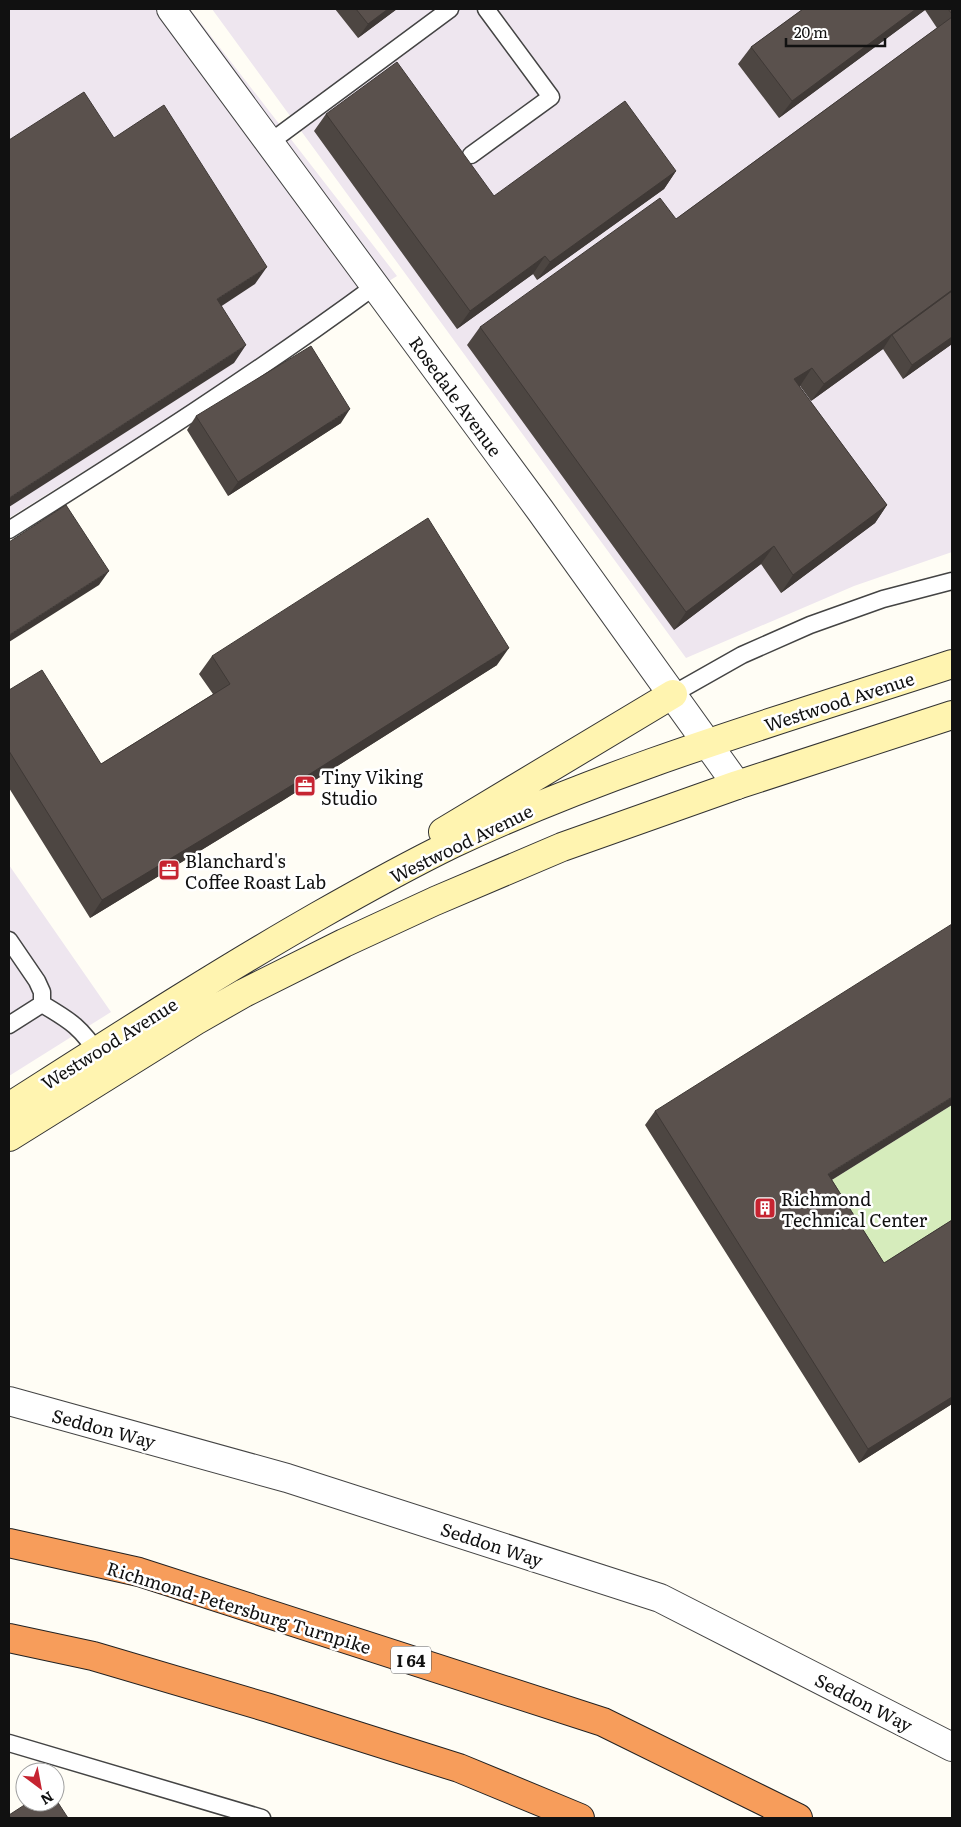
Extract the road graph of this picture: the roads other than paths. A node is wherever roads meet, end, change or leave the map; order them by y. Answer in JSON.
{"nodes":[{"id":1,"x":171,"y":9,"type":"edge"},
{"id":2,"x":450,"y":9,"type":"edge"},
{"id":3,"x":486,"y":9,"type":"edge"},
{"id":4,"x":269,"y":143,"type":"junction"},
{"id":5,"x":471,"y":155,"type":"dead end"},
{"id":6,"x":375,"y":286,"type":"junction"},
{"id":7,"x":9,"y":530,"type":"edge"},
{"id":8,"x":952,"y":581,"type":"edge"},
{"id":9,"x":952,"y":664,"type":"edge"},
{"id":10,"x":672,"y":694,"type":"junction"},
{"id":11,"x":952,"y":715,"type":"edge"},
{"id":12,"x":708,"y":744,"type":"junction"},
{"id":13,"x":737,"y":786,"type":"junction"},
{"id":14,"x":371,"y":886,"type":"junction"},
{"id":15,"x":9,"y":940,"type":"edge"},
{"id":16,"x":42,"y":1004,"type":"junction"},
{"id":17,"x":9,"y":1025,"type":"edge"},
{"id":18,"x":97,"y":1052,"type":"junction"},
{"id":19,"x":111,"y":1074,"type":"junction"},
{"id":20,"x":9,"y":1107,"type":"edge"},
{"id":21,"x":9,"y":1137,"type":"edge"},
{"id":22,"x":9,"y":1401,"type":"edge"},
{"id":23,"x":9,"y":1543,"type":"edge"},
{"id":24,"x":9,"y":1638,"type":"edge"},
{"id":25,"x":9,"y":1743,"type":"edge"},
{"id":26,"x":952,"y":1747,"type":"edge"},
{"id":27,"x":262,"y":1818,"type":"edge"},
{"id":28,"x":580,"y":1818,"type":"edge"},
{"id":29,"x":798,"y":1818,"type":"edge"}],
"edges":[{"from":1,"to":4,"type":"street","name":"Rosedale Avenue"},
{"from":2,"to":4,"type":"lane"},
{"from":3,"to":5,"type":"lane"},
{"from":4,"to":6,"type":"street","name":"Rosedale Avenue"},
{"from":6,"to":7,"type":"lane"},
{"from":6,"to":10,"type":"street","name":"Rosedale Avenue"},
{"from":8,"to":10,"type":"lane"},
{"from":9,"to":12,"type":"main road","name":"Westwood Avenue"},
{"from":10,"to":12,"type":"street","name":"Rosedale Avenue"},
{"from":10,"to":14,"type":"main road"},
{"from":11,"to":13,"type":"main road","name":"Westwood Avenue"},
{"from":12,"to":13,"type":"street","name":"Rosedale Avenue"},
{"from":12,"to":14,"type":"main road","name":"Westwood Avenue"},
{"from":13,"to":19,"type":"main road","name":"Westwood Avenue"},
{"from":14,"to":18,"type":"main road","name":"Westwood Avenue"},
{"from":15,"to":16,"type":"lane"},
{"from":16,"to":17,"type":"lane"},
{"from":16,"to":18,"type":"lane"},
{"from":18,"to":19,"type":"lane"},
{"from":18,"to":20,"type":"main road","name":"Westwood Avenue"},
{"from":19,"to":21,"type":"main road","name":"Westwood Avenue"},
{"from":22,"to":26,"type":"street","name":"Seddon Way"},
{"from":23,"to":29,"type":"highway","name":"Richmond-Petersburg Turnpike","number":"I 64"},
{"from":24,"to":28,"type":"highway"},
{"from":25,"to":27,"type":"lane"}]}
